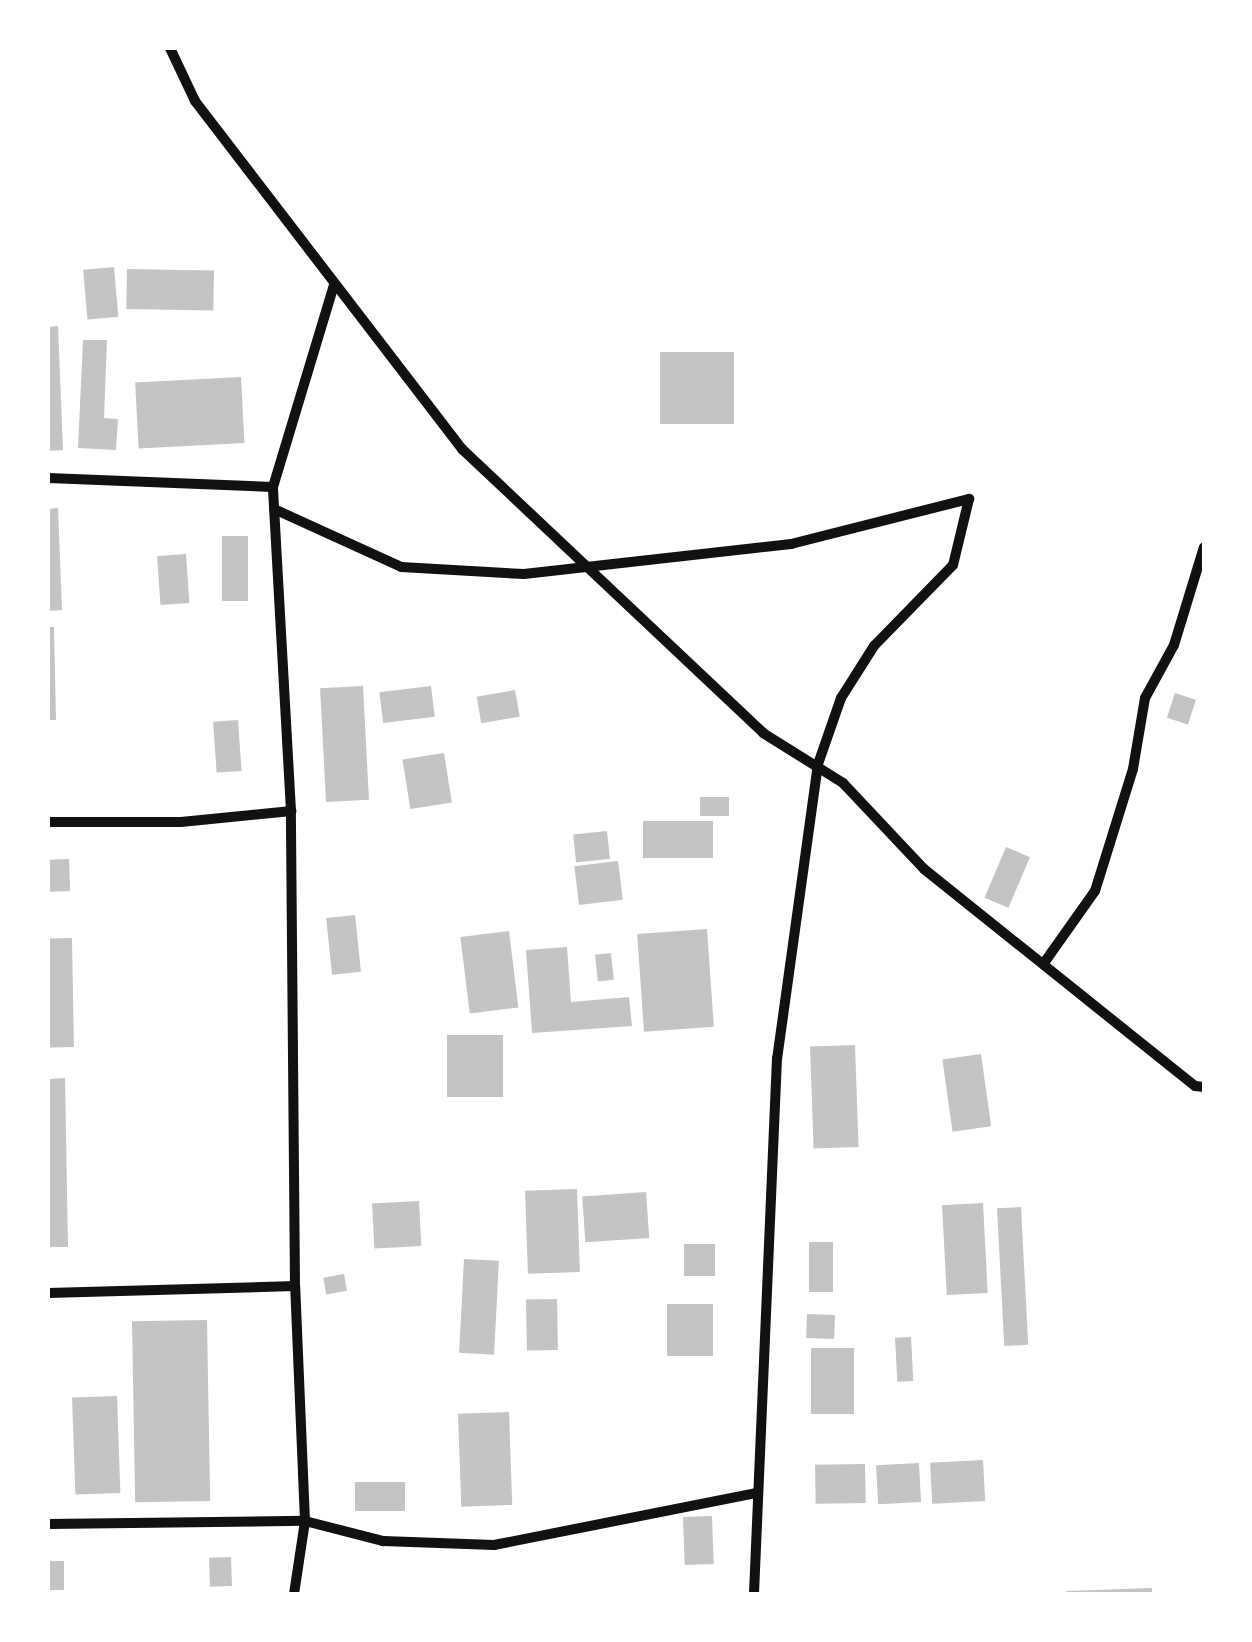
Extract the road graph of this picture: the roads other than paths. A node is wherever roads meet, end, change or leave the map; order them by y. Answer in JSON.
{"nodes":[{"id":1,"x":170,"y":48,"type":"edge"},
{"id":2,"x":334,"y":285,"type":"junction"},
{"id":3,"x":48,"y":478,"type":"edge"},
{"id":4,"x":273,"y":487,"type":"junction"},
{"id":5,"x":274,"y":509,"type":"junction"},
{"id":6,"x":1204,"y":547,"type":"edge"},
{"id":7,"x":584,"y":570,"type":"junction"},
{"id":8,"x":818,"y":764,"type":"junction"},
{"id":9,"x":291,"y":812,"type":"junction"},
{"id":10,"x":48,"y":822,"type":"edge"},
{"id":11,"x":1044,"y":963,"type":"junction"},
{"id":12,"x":1204,"y":1088,"type":"edge"},
{"id":13,"x":295,"y":1286,"type":"junction"},
{"id":14,"x":48,"y":1294,"type":"edge"},
{"id":15,"x":757,"y":1492,"type":"junction"},
{"id":16,"x":306,"y":1521,"type":"junction"},
{"id":17,"x":48,"y":1524,"type":"edge"},
{"id":18,"x":294,"y":1594,"type":"edge"},
{"id":19,"x":754,"y":1594,"type":"edge"}],
"edges":[{"from":1,"to":2,"type":"street"},
{"from":2,"to":4,"type":"street"},
{"from":2,"to":7,"type":"street"},
{"from":3,"to":4,"type":"street"},
{"from":4,"to":5,"type":"street"},
{"from":5,"to":7,"type":"street"},
{"from":5,"to":9,"type":"street"},
{"from":6,"to":11,"type":"street"},
{"from":7,"to":8,"type":"street"},
{"from":7,"to":8,"type":"street"},
{"from":8,"to":11,"type":"street"},
{"from":8,"to":15,"type":"street"},
{"from":9,"to":10,"type":"street"},
{"from":9,"to":13,"type":"street"},
{"from":11,"to":12,"type":"street"},
{"from":13,"to":14,"type":"street"},
{"from":13,"to":16,"type":"street"},
{"from":15,"to":16,"type":"street"},
{"from":15,"to":19,"type":"street"},
{"from":16,"to":17,"type":"street"},
{"from":16,"to":18,"type":"street"}]}
